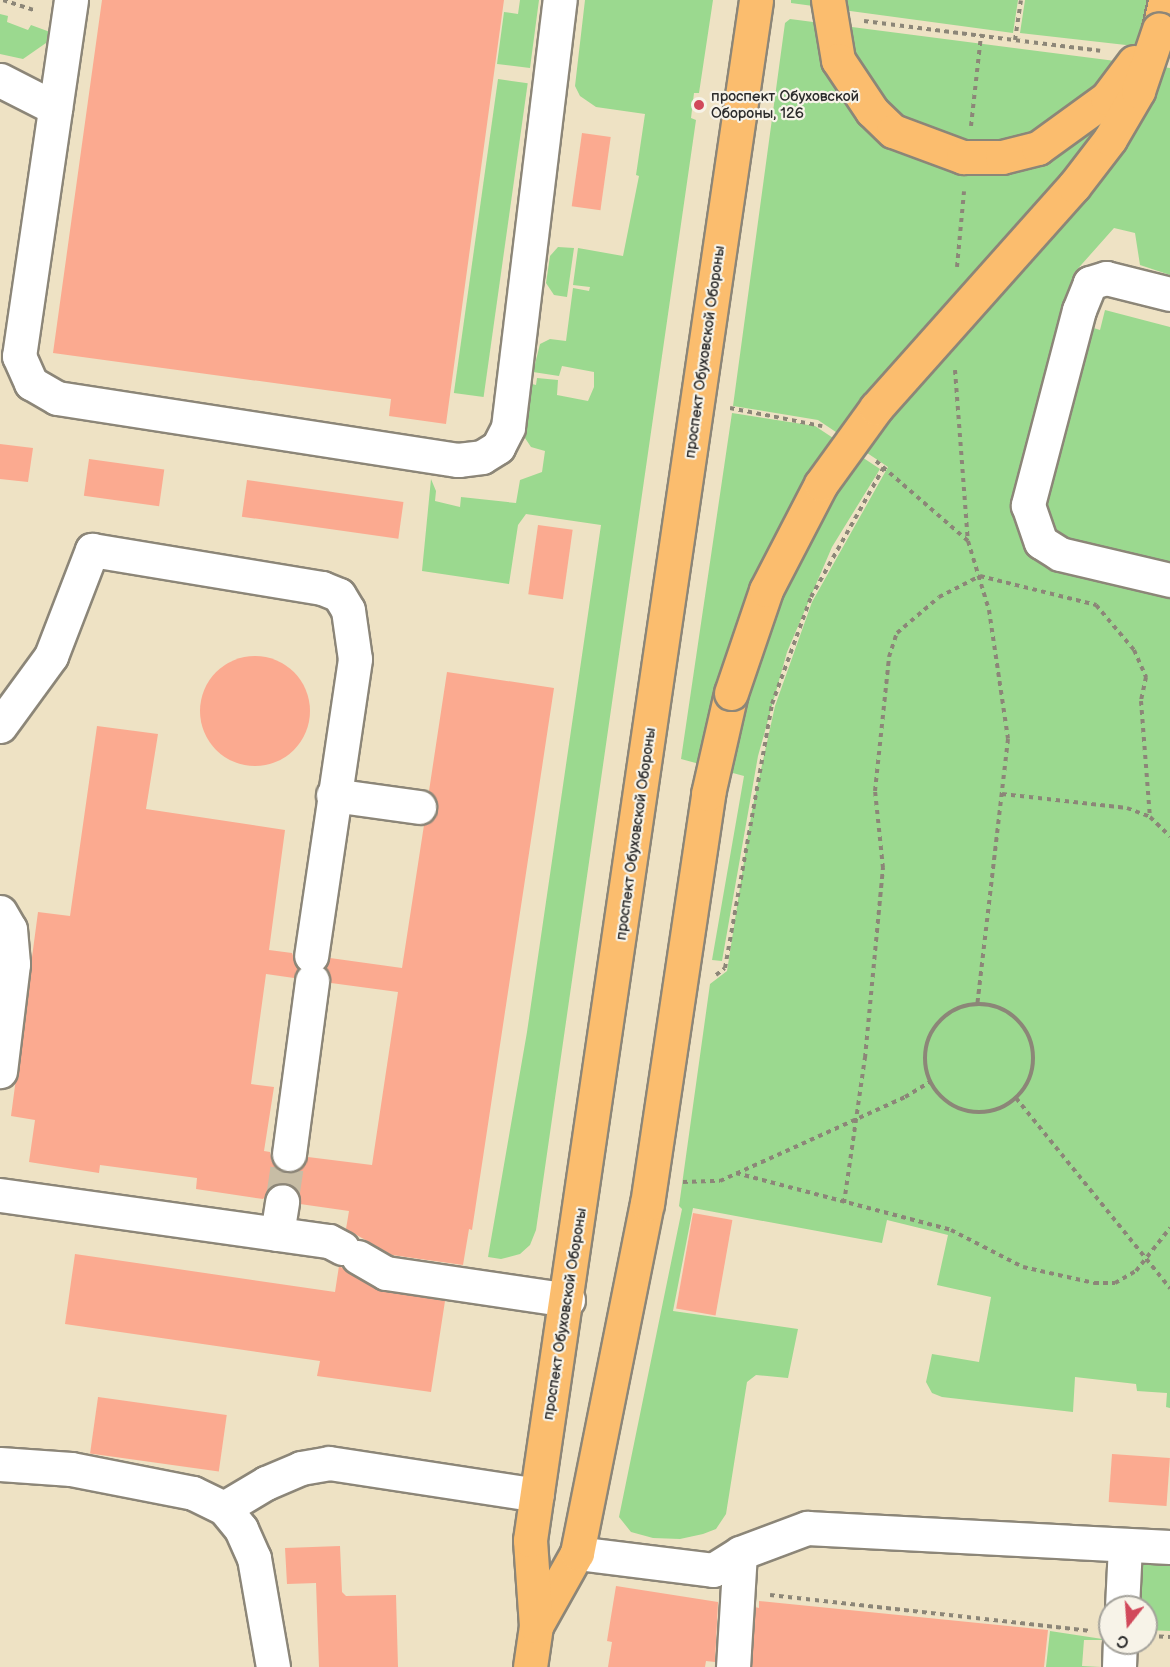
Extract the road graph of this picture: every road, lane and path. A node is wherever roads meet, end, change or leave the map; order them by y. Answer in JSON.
{"nodes":[{"id":1,"x":71,"y":0,"type":"edge"},
{"id":2,"x":560,"y":0,"type":"edge"},
{"id":3,"x":756,"y":0,"type":"edge"},
{"id":4,"x":828,"y":0,"type":"edge"},
{"id":5,"x":1021,"y":0,"type":"edge"},
{"id":6,"x":1162,"y":15,"type":"edge"},
{"id":7,"x":855,"y":20,"type":"dead end"},
{"id":8,"x":981,"y":35,"type":"junction"},
{"id":9,"x":1016,"y":39,"type":"junction"},
{"id":10,"x":1112,"y":53,"type":"dead end"},
{"id":11,"x":0,"y":80,"type":"edge"},
{"id":12,"x":55,"y":108,"type":"junction"},
{"id":13,"x":970,"y":129,"type":"dead end"},
{"id":14,"x":965,"y":184,"type":"dead end"},
{"id":15,"x":957,"y":274,"type":"dead end"},
{"id":16,"x":1170,"y":294,"type":"edge"},
{"id":17,"x":955,"y":358,"type":"dead end"},
{"id":18,"x":884,"y":467,"type":"dead end"},
{"id":19,"x":980,"y":576,"type":"junction"},
{"id":20,"x":1170,"y":580,"type":"edge"},
{"id":21,"x":0,"y":726,"type":"edge"},
{"id":22,"x":1002,"y":794,"type":"junction"},
{"id":23,"x":333,"y":795,"type":"junction"},
{"id":24,"x":419,"y":807,"type":"dead end"},
{"id":25,"x":1150,"y":817,"type":"junction"},
{"id":26,"x":1170,"y":836,"type":"edge"},
{"id":27,"x":0,"y":912,"type":"edge"},
{"id":28,"x":708,"y":981,"type":"dead end"},
{"id":29,"x":977,"y":1005,"type":"junction"},
{"id":30,"x":0,"y":1071,"type":"edge"},
{"id":31,"x":930,"y":1082,"type":"junction"},
{"id":32,"x":1016,"y":1098,"type":"junction"},
{"id":33,"x":853,"y":1122,"type":"junction"},
{"id":34,"x":289,"y":1154,"type":"tunnel mouth"},
{"id":35,"x":736,"y":1173,"type":"junction"},
{"id":36,"x":676,"y":1188,"type":"dead end"},
{"id":37,"x":0,"y":1195,"type":"edge"},
{"id":38,"x":282,"y":1201,"type":"tunnel mouth"},
{"id":39,"x":844,"y":1203,"type":"junction"},
{"id":40,"x":1170,"y":1228,"type":"edge"},
{"id":41,"x":278,"y":1234,"type":"junction"},
{"id":42,"x":1148,"y":1258,"type":"junction"},
{"id":43,"x":1170,"y":1288,"type":"edge"},
{"id":44,"x":568,"y":1300,"type":"junction"},
{"id":45,"x":0,"y":1464,"type":"edge"},
{"id":46,"x":537,"y":1495,"type":"junction"},
{"id":47,"x":224,"y":1508,"type":"junction"},
{"id":48,"x":1125,"y":1545,"type":"junction"},
{"id":49,"x":1170,"y":1547,"type":"edge"},
{"id":50,"x":577,"y":1553,"type":"junction"},
{"id":51,"x":740,"y":1553,"type":"junction"},
{"id":52,"x":740,"y":1592,"type":"junction"},
{"id":53,"x":1123,"y":1595,"type":"edge"},
{"id":54,"x":536,"y":1626,"type":"junction"},
{"id":55,"x":1098,"y":1637,"type":"edge"},
{"id":56,"x":273,"y":1667,"type":"edge"},
{"id":57,"x":530,"y":1667,"type":"edge"},
{"id":58,"x":733,"y":1667,"type":"edge"}],
"edges":[{"from":1,"to":12,"type":"lane"},
{"from":2,"to":12,"type":"lane"},
{"from":3,"to":44,"type":"main road","name":"проспект Обуховской Обороны"},
{"from":4,"to":6,"type":"main road","bridge":true},
{"from":5,"to":9,"type":"path"},
{"from":6,"to":50,"type":"main road","bridge":true},
{"from":7,"to":8,"type":"path"},
{"from":8,"to":9,"type":"path"},
{"from":8,"to":13,"type":"path"},
{"from":9,"to":10,"type":"path"},
{"from":11,"to":12,"type":"lane"},
{"from":14,"to":15,"type":"path"},
{"from":16,"to":20,"type":"lane"},
{"from":17,"to":19,"type":"path"},
{"from":18,"to":28,"type":"path"},
{"from":19,"to":22,"type":"path"},
{"from":19,"to":25,"type":"path"},
{"from":19,"to":33,"type":"path"},
{"from":21,"to":23,"type":"lane"},
{"from":22,"to":25,"type":"path"},
{"from":22,"to":29,"type":"path"},
{"from":23,"to":24,"type":"lane"},
{"from":23,"to":34,"type":"lane"},
{"from":25,"to":26,"type":"path"},
{"from":27,"to":30,"type":"lane"},
{"from":29,"to":31,"type":"path"},
{"from":29,"to":32,"type":"path"},
{"from":31,"to":32,"type":"path"},
{"from":31,"to":33,"type":"path"},
{"from":32,"to":42,"type":"path"},
{"from":33,"to":35,"type":"path"},
{"from":33,"to":39,"type":"path"},
{"from":35,"to":36,"type":"path"},
{"from":35,"to":39,"type":"path"},
{"from":37,"to":41,"type":"lane"},
{"from":38,"to":41,"type":"lane"},
{"from":39,"to":42,"type":"path"},
{"from":40,"to":42,"type":"path"},
{"from":41,"to":44,"type":"lane"},
{"from":42,"to":43,"type":"path"},
{"from":44,"to":46,"type":"main road","name":"проспект Обуховской Обороны"},
{"from":45,"to":47,"type":"lane"},
{"from":46,"to":47,"type":"lane"},
{"from":46,"to":54,"type":"main road","name":"проспект Обуховской Обороны"},
{"from":47,"to":56,"type":"lane"},
{"from":48,"to":49,"type":"lane"},
{"from":48,"to":51,"type":"lane"},
{"from":48,"to":53,"type":"lane"},
{"from":50,"to":51,"type":"lane"},
{"from":50,"to":54,"type":"main road"},
{"from":51,"to":52,"type":"lane"},
{"from":52,"to":55,"type":"path"},
{"from":52,"to":58,"type":"lane"},
{"from":54,"to":57,"type":"main road","name":"проспект Обуховской Обороны"}]}
